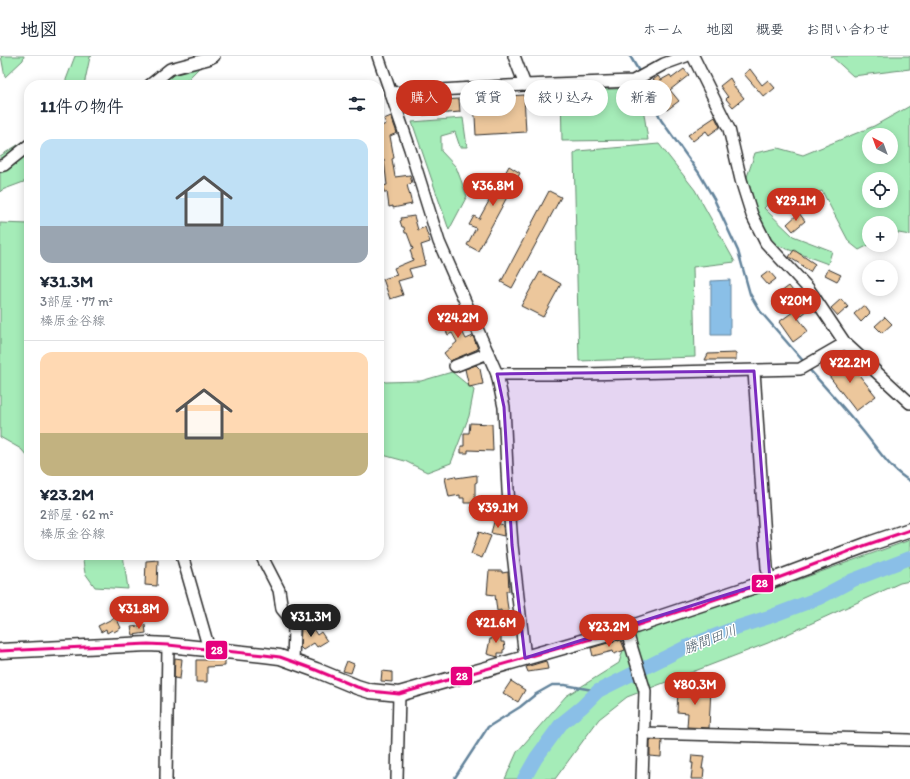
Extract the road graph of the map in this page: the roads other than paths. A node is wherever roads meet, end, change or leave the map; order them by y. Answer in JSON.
{"nodes":[{"id":1,"x":214,"y":56,"type":"edge"},
{"id":2,"x":378,"y":56,"type":"edge"},
{"id":3,"x":514,"y":56,"type":"edge"},
{"id":4,"x":686,"y":56,"type":"edge"},
{"id":5,"x":693,"y":56,"type":"edge"},
{"id":6,"x":156,"y":80,"type":"edge"},
{"id":7,"x":524,"y":80,"type":"edge"},
{"id":8,"x":608,"y":82,"type":"edge"},
{"id":9,"x":524,"y":85,"type":"edge"},
{"id":10,"x":390,"y":93,"type":"junction"},
{"id":11,"x":24,"y":149,"type":"edge"},
{"id":12,"x":0,"y":166,"type":"edge"},
{"id":13,"x":844,"y":343,"type":"junction"},
{"id":14,"x":488,"y":353,"type":"junction"},
{"id":15,"x":455,"y":366,"type":"dead end"},
{"id":16,"x":754,"y":371,"type":"junction"},
{"id":17,"x":497,"y":374,"type":"junction"},
{"id":18,"x":910,"y":403,"type":"edge"},
{"id":19,"x":910,"y":530,"type":"edge"},
{"id":20,"x":183,"y":560,"type":"edge"},
{"id":21,"x":264,"y":560,"type":"edge"},
{"id":22,"x":770,"y":581,"type":"junction"},
{"id":23,"x":626,"y":629,"type":"junction"},
{"id":24,"x":168,"y":645,"type":"junction"},
{"id":25,"x":209,"y":649,"type":"junction"},
{"id":26,"x":0,"y":651,"type":"edge"},
{"id":27,"x":525,"y":658,"type":"junction"},
{"id":28,"x":293,"y":662,"type":"junction"},
{"id":29,"x":399,"y":694,"type":"junction"},
{"id":30,"x":643,"y":733,"type":"junction"},
{"id":31,"x":910,"y":740,"type":"edge"},
{"id":32,"x":166,"y":779,"type":"edge"},
{"id":33,"x":397,"y":779,"type":"edge"},
{"id":34,"x":642,"y":779,"type":"edge"}],
"edges":[{"from":1,"to":6,"type":"street"},
{"from":2,"to":10,"type":"street"},
{"from":3,"to":7,"type":"street"},
{"from":4,"to":8,"type":"street"},
{"from":5,"to":13,"type":"street"},
{"from":9,"to":10,"type":"street"},
{"from":10,"to":14,"type":"street"},
{"from":11,"to":12,"type":"street"},
{"from":13,"to":16,"type":"street"},
{"from":13,"to":18,"type":"street"},
{"from":14,"to":15,"type":"street"},
{"from":14,"to":17,"type":"street"},
{"from":16,"to":17,"type":"street"},
{"from":16,"to":22,"type":"street"},
{"from":17,"to":27,"type":"street"},
{"from":19,"to":22,"type":"main road"},
{"from":20,"to":25,"type":"street"},
{"from":21,"to":28,"type":"street"},
{"from":22,"to":23,"type":"main road"},
{"from":23,"to":27,"type":"main road"},
{"from":23,"to":30,"type":"street"},
{"from":24,"to":25,"type":"main road"},
{"from":24,"to":26,"type":"main road"},
{"from":24,"to":32,"type":"street"},
{"from":25,"to":28,"type":"main road"},
{"from":27,"to":29,"type":"main road"},
{"from":28,"to":29,"type":"main road"},
{"from":29,"to":33,"type":"street"},
{"from":30,"to":31,"type":"street"},
{"from":30,"to":34,"type":"street"}]}
